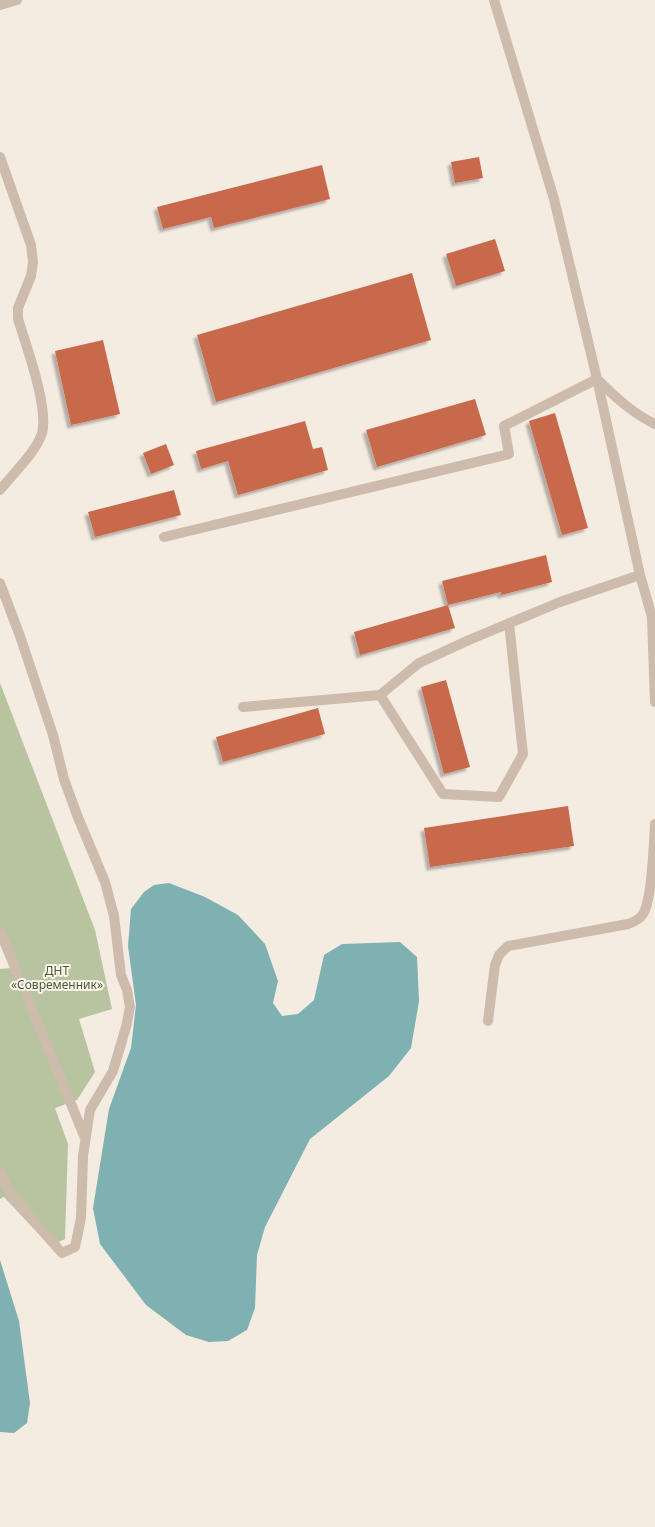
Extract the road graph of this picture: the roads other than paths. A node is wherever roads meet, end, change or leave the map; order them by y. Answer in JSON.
{"nodes":[{"id":1,"x":17,"y":0,"type":"edge"},
{"id":2,"x":494,"y":0,"type":"edge"},
{"id":3,"x":0,"y":5,"type":"edge"},
{"id":4,"x":0,"y":158,"type":"edge"},
{"id":5,"x":597,"y":379,"type":"junction"},
{"id":6,"x":655,"y":424,"type":"edge"},
{"id":7,"x":0,"y":490,"type":"edge"},
{"id":8,"x":164,"y":537,"type":"dead end"},
{"id":9,"x":640,"y":575,"type":"junction"},
{"id":10,"x":0,"y":583,"type":"edge"},
{"id":11,"x":509,"y":623,"type":"junction"},
{"id":12,"x":380,"y":695,"type":"junction"},
{"id":13,"x":655,"y":702,"type":"edge"},
{"id":14,"x":243,"y":707,"type":"dead end"},
{"id":15,"x":655,"y":824,"type":"edge"},
{"id":16,"x":0,"y":931,"type":"edge"},
{"id":17,"x":488,"y":1020,"type":"dead end"},
{"id":18,"x":85,"y":1138,"type":"junction"},
{"id":19,"x":0,"y":1172,"type":"edge"}],
"edges":[{"from":1,"to":3,"type":"street"},
{"from":2,"to":5,"type":"street"},
{"from":4,"to":7,"type":"street"},
{"from":5,"to":6,"type":"street"},
{"from":5,"to":8,"type":"street"},
{"from":5,"to":9,"type":"street"},
{"from":9,"to":11,"type":"street"},
{"from":9,"to":13,"type":"street"},
{"from":10,"to":18,"type":"street"},
{"from":11,"to":12,"type":"street"},
{"from":11,"to":12,"type":"street"},
{"from":12,"to":14,"type":"street"},
{"from":15,"to":17,"type":"street"},
{"from":16,"to":18,"type":"street"},
{"from":18,"to":19,"type":"street"}]}
